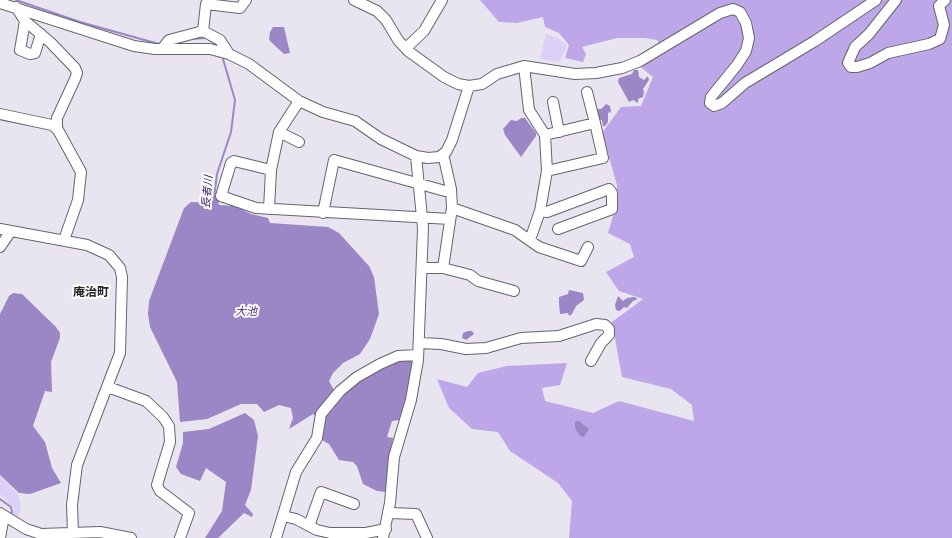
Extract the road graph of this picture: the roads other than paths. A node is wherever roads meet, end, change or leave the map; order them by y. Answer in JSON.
{"nodes":[{"id":1,"x":246,"y":0,"type":"edge"},
{"id":2,"x":354,"y":0,"type":"edge"},
{"id":3,"x":442,"y":0,"type":"edge"},
{"id":4,"x":876,"y":0,"type":"edge"},
{"id":5,"x":896,"y":0,"type":"edge"},
{"id":6,"x":945,"y":0,"type":"edge"},
{"id":7,"x":206,"y":2,"type":"edge"},
{"id":8,"x":0,"y":3,"type":"edge"},
{"id":9,"x":16,"y":7,"type":"junction"},
{"id":10,"x":25,"y":22,"type":"junction"},
{"id":11,"x":203,"y":31,"type":"junction"},
{"id":12,"x":41,"y":34,"type":"junction"},
{"id":13,"x":162,"y":47,"type":"junction"},
{"id":14,"x":406,"y":48,"type":"junction"},
{"id":15,"x":228,"y":54,"type":"junction"},
{"id":16,"x":524,"y":66,"type":"junction"},
{"id":17,"x":469,"y":86,"type":"junction"},
{"id":18,"x":587,"y":92,"type":"dead end"},
{"id":19,"x":299,"y":101,"type":"junction"},
{"id":20,"x":553,"y":102,"type":"dead end"},
{"id":21,"x":0,"y":114,"type":"edge"},
{"id":22,"x":595,"y":123,"type":"junction"},
{"id":23,"x":57,"y":129,"type":"junction"},
{"id":24,"x":279,"y":132,"type":"junction"},
{"id":25,"x":559,"y":132,"type":"junction"},
{"id":26,"x":545,"y":135,"type":"junction"},
{"id":27,"x":299,"y":142,"type":"dead end"},
{"id":28,"x":443,"y":154,"type":"junction"},
{"id":29,"x":416,"y":156,"type":"junction"},
{"id":30,"x":271,"y":170,"type":"junction"},
{"id":31,"x":547,"y":171,"type":"junction"},
{"id":32,"x":418,"y":183,"type":"junction"},
{"id":33,"x":451,"y":190,"type":"junction"},
{"id":34,"x":452,"y":208,"type":"junction"},
{"id":35,"x":269,"y":209,"type":"junction"},
{"id":36,"x":540,"y":211,"type":"junction"},
{"id":37,"x":323,"y":213,"type":"junction"},
{"id":38,"x":423,"y":217,"type":"junction"},
{"id":39,"x":450,"y":219,"type":"junction"},
{"id":40,"x":0,"y":229,"type":"edge"},
{"id":41,"x":558,"y":229,"type":"dead end"},
{"id":42,"x":11,"y":231,"type":"junction"},
{"id":43,"x":64,"y":240,"type":"junction"},
{"id":44,"x":528,"y":240,"type":"junction"},
{"id":45,"x":0,"y":247,"type":"edge"},
{"id":46,"x":588,"y":247,"type":"dead end"},
{"id":47,"x":422,"y":268,"type":"junction"},
{"id":48,"x":443,"y":268,"type":"junction"},
{"id":49,"x":514,"y":291,"type":"dead end"},
{"id":50,"x":419,"y":343,"type":"junction"},
{"id":51,"x":418,"y":355,"type":"junction"},
{"id":52,"x":591,"y":361,"type":"dead end"},
{"id":53,"x":108,"y":387,"type":"junction"},
{"id":54,"x":354,"y":504,"type":"dead end"},
{"id":55,"x":389,"y":513,"type":"junction"},
{"id":56,"x":2,"y":514,"type":"edge"},
{"id":57,"x":283,"y":516,"type":"junction"},
{"id":58,"x":314,"y":532,"type":"edge"},
{"id":59,"x":385,"y":533,"type":"edge"},
{"id":60,"x":67,"y":535,"type":"edge"},
{"id":61,"x":0,"y":538,"type":"edge"},
{"id":62,"x":131,"y":538,"type":"edge"},
{"id":63,"x":180,"y":538,"type":"edge"},
{"id":64,"x":276,"y":538,"type":"edge"},
{"id":65,"x":426,"y":538,"type":"edge"}],
"edges":[{"from":1,"to":7,"type":"street"},
{"from":2,"to":14,"type":"street"},
{"from":3,"to":14,"type":"street"},
{"from":4,"to":16,"type":"street"},
{"from":5,"to":6,"type":"street"},
{"from":7,"to":11,"type":"street"},
{"from":8,"to":9,"type":"street"},
{"from":9,"to":10,"type":"street"},
{"from":9,"to":13,"type":"street"},
{"from":10,"to":12,"type":"street"},
{"from":10,"to":12,"type":"street"},
{"from":11,"to":13,"type":"street"},
{"from":11,"to":15,"type":"street"},
{"from":12,"to":23,"type":"street"},
{"from":13,"to":15,"type":"street"},
{"from":14,"to":17,"type":"street"},
{"from":15,"to":19,"type":"street"},
{"from":16,"to":17,"type":"street"},
{"from":16,"to":26,"type":"street"},
{"from":17,"to":28,"type":"street"},
{"from":18,"to":22,"type":"street"},
{"from":19,"to":24,"type":"street"},
{"from":19,"to":29,"type":"street"},
{"from":20,"to":25,"type":"street"},
{"from":21,"to":23,"type":"street"},
{"from":22,"to":25,"type":"street"},
{"from":22,"to":31,"type":"street"},
{"from":23,"to":43,"type":"street"},
{"from":24,"to":27,"type":"street"},
{"from":24,"to":30,"type":"street"},
{"from":25,"to":26,"type":"street"},
{"from":26,"to":31,"type":"street"},
{"from":28,"to":29,"type":"street"},
{"from":28,"to":33,"type":"street"},
{"from":29,"to":32,"type":"street"},
{"from":30,"to":35,"type":"street"},
{"from":30,"to":35,"type":"street"},
{"from":31,"to":36,"type":"street"},
{"from":32,"to":33,"type":"street"},
{"from":32,"to":37,"type":"street"},
{"from":32,"to":38,"type":"street"},
{"from":33,"to":34,"type":"street"},
{"from":34,"to":39,"type":"street"},
{"from":34,"to":44,"type":"street"},
{"from":35,"to":37,"type":"street"},
{"from":36,"to":41,"type":"street"},
{"from":36,"to":44,"type":"street"},
{"from":37,"to":38,"type":"street"},
{"from":38,"to":39,"type":"street"},
{"from":38,"to":47,"type":"street"},
{"from":39,"to":48,"type":"street"},
{"from":40,"to":42,"type":"street"},
{"from":42,"to":43,"type":"street"},
{"from":42,"to":45,"type":"street"},
{"from":43,"to":53,"type":"street"},
{"from":44,"to":46,"type":"street"},
{"from":47,"to":48,"type":"street"},
{"from":47,"to":50,"type":"street"},
{"from":48,"to":49,"type":"street"},
{"from":50,"to":51,"type":"street"},
{"from":50,"to":52,"type":"street"},
{"from":51,"to":55,"type":"street"},
{"from":51,"to":57,"type":"street"},
{"from":53,"to":60,"type":"street"},
{"from":53,"to":63,"type":"street"},
{"from":54,"to":58,"type":"street"},
{"from":55,"to":59,"type":"street"},
{"from":55,"to":65,"type":"street"},
{"from":56,"to":60,"type":"street"},
{"from":56,"to":61,"type":"street"},
{"from":57,"to":58,"type":"street"},
{"from":57,"to":64,"type":"street"},
{"from":58,"to":59,"type":"street"},
{"from":60,"to":62,"type":"street"}]}
